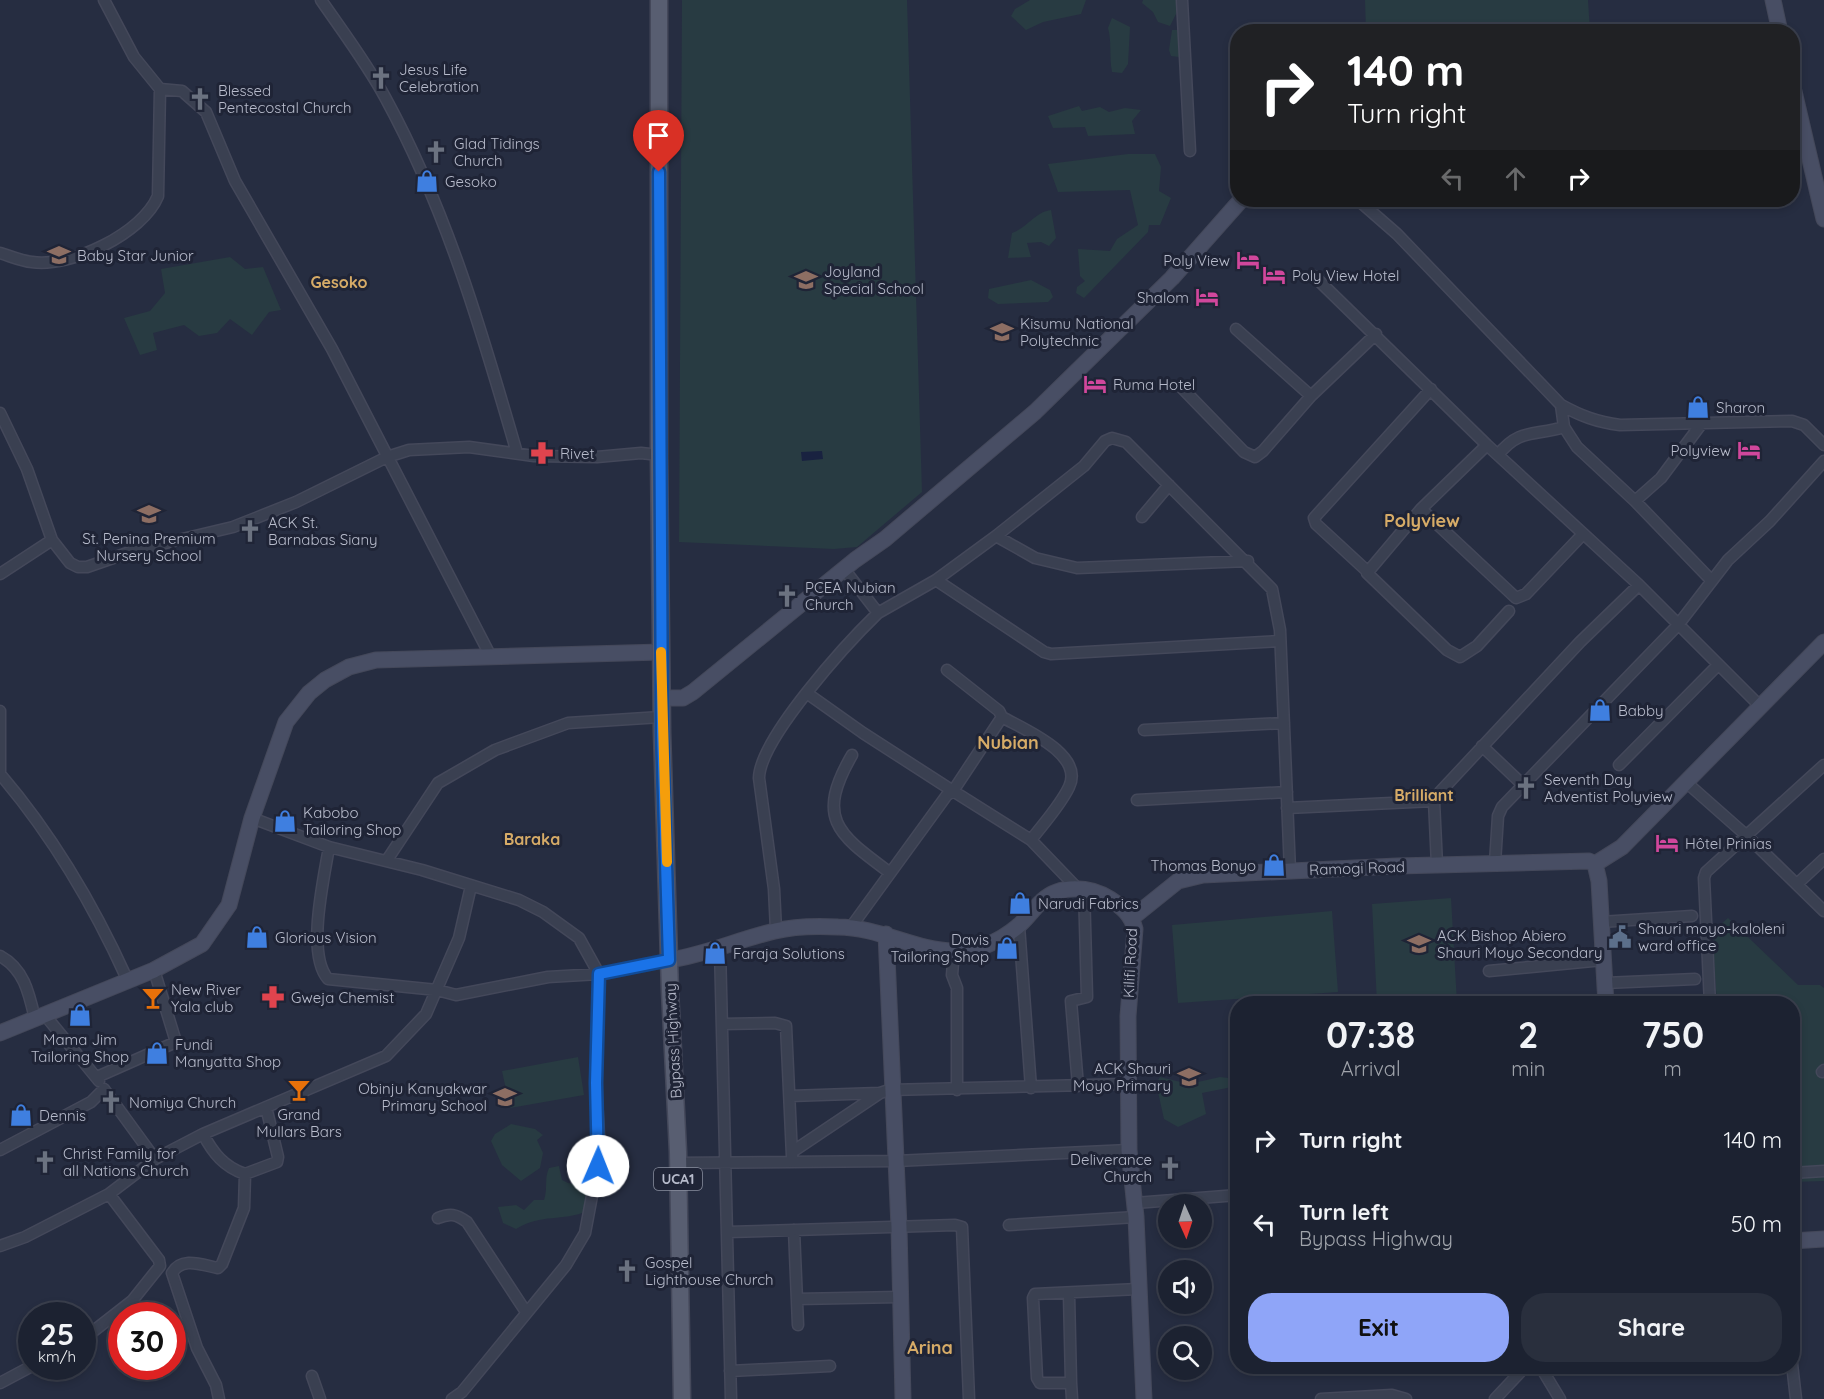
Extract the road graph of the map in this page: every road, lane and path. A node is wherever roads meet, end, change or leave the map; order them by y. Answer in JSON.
{"nodes":[{"id":1,"x":104,"y":0,"type":"edge"},
{"id":2,"x":321,"y":0,"type":"edge"},
{"id":3,"x":659,"y":0,"type":"edge"},
{"id":4,"x":1182,"y":0,"type":"edge"},
{"id":5,"x":1773,"y":0,"type":"edge"},
{"id":6,"x":1778,"y":24,"type":"edge"},
{"id":7,"x":160,"y":89,"type":"junction"},
{"id":8,"x":1800,"y":128,"type":"edge"},
{"id":9,"x":1190,"y":151,"type":"dead end"},
{"id":10,"x":1235,"y":207,"type":"edge"},
{"id":11,"x":1366,"y":207,"type":"edge"},
{"id":12,"x":1824,"y":219,"type":"edge"},
{"id":13,"x":0,"y":253,"type":"edge"},
{"id":14,"x":1314,"y":276,"type":"dead end"},
{"id":15,"x":1236,"y":329,"type":"dead end"},
{"id":16,"x":1376,"y":334,"type":"junction"},
{"id":17,"x":1182,"y":388,"type":"dead end"},
{"id":18,"x":1431,"y":389,"type":"junction"},
{"id":19,"x":1311,"y":396,"type":"junction"},
{"id":20,"x":1561,"y":405,"type":"junction"},
{"id":21,"x":0,"y":413,"type":"edge"},
{"id":22,"x":1702,"y":423,"type":"junction"},
{"id":23,"x":1564,"y":427,"type":"junction"},
{"id":24,"x":1487,"y":445,"type":"junction"},
{"id":25,"x":1824,"y":445,"type":"edge"},
{"id":26,"x":517,"y":453,"type":"junction"},
{"id":27,"x":659,"y":454,"type":"junction"},
{"id":28,"x":1498,"y":455,"type":"junction"},
{"id":29,"x":387,"y":457,"type":"junction"},
{"id":30,"x":1824,"y":461,"type":"edge"},
{"id":31,"x":1169,"y":485,"type":"junction"},
{"id":32,"x":1635,"y":501,"type":"junction"},
{"id":33,"x":1421,"y":509,"type":"junction"},
{"id":34,"x":1142,"y":517,"type":"dead end"},
{"id":35,"x":1583,"y":534,"type":"junction"},
{"id":36,"x":996,"y":536,"type":"junction"},
{"id":37,"x":52,"y":540,"type":"junction"},
{"id":38,"x":1248,"y":561,"type":"junction"},
{"id":39,"x":844,"y":569,"type":"junction"},
{"id":40,"x":1367,"y":571,"type":"junction"},
{"id":41,"x":0,"y":574,"type":"edge"},
{"id":42,"x":936,"y":580,"type":"junction"},
{"id":43,"x":1711,"y":580,"type":"junction"},
{"id":44,"x":1638,"y":585,"type":"junction"},
{"id":45,"x":1509,"y":611,"type":"dead end"},
{"id":46,"x":878,"y":613,"type":"junction"},
{"id":47,"x":1678,"y":625,"type":"junction"},
{"id":48,"x":1280,"y":641,"type":"junction"},
{"id":49,"x":1824,"y":642,"type":"edge"},
{"id":50,"x":661,"y":652,"type":"junction"},
{"id":51,"x":490,"y":655,"type":"junction"},
{"id":52,"x":1718,"y":665,"type":"junction"},
{"id":53,"x":947,"y":670,"type":"dead end"},
{"id":54,"x":808,"y":694,"type":"junction"},
{"id":55,"x":662,"y":698,"type":"junction"},
{"id":56,"x":1760,"y":706,"type":"junction"},
{"id":57,"x":0,"y":711,"type":"edge"},
{"id":58,"x":661,"y":717,"type":"junction"},
{"id":59,"x":1002,"y":717,"type":"junction"},
{"id":60,"x":1284,"y":723,"type":"junction"},
{"id":61,"x":1144,"y":730,"type":"dead end"},
{"id":62,"x":1482,"y":746,"type":"junction"},
{"id":63,"x":852,"y":755,"type":"dead end"},
{"id":64,"x":1619,"y":765,"type":"dead end"},
{"id":65,"x":1824,"y":765,"type":"edge"},
{"id":66,"x":0,"y":775,"type":"edge"},
{"id":67,"x":1687,"y":783,"type":"junction"},
{"id":68,"x":1522,"y":784,"type":"junction"},
{"id":69,"x":953,"y":791,"type":"junction"},
{"id":70,"x":1287,"y":792,"type":"junction"},
{"id":71,"x":1137,"y":800,"type":"dead end"},
{"id":72,"x":1434,"y":801,"type":"junction"},
{"id":73,"x":1287,"y":808,"type":"junction"},
{"id":74,"x":252,"y":818,"type":"junction"},
{"id":75,"x":1747,"y":836,"type":"junction"},
{"id":76,"x":1031,"y":840,"type":"junction"},
{"id":77,"x":329,"y":847,"type":"junction"},
{"id":78,"x":1824,"y":859,"type":"edge"},
{"id":79,"x":387,"y":860,"type":"junction"},
{"id":80,"x":1495,"y":863,"type":"junction"},
{"id":81,"x":1595,"y":864,"type":"junction"},
{"id":82,"x":1437,"y":865,"type":"junction"},
{"id":83,"x":1290,"y":871,"type":"junction"},
{"id":84,"x":889,"y":872,"type":"junction"},
{"id":85,"x":1797,"y":884,"type":"junction"},
{"id":86,"x":471,"y":885,"type":"junction"},
{"id":87,"x":1081,"y":889,"type":"junction"},
{"id":88,"x":1824,"y":911,"type":"edge"},
{"id":89,"x":1692,"y":916,"type":"dead end"},
{"id":90,"x":1132,"y":918,"type":"junction"},
{"id":91,"x":1601,"y":922,"type":"junction"},
{"id":92,"x":1019,"y":926,"type":"junction"},
{"id":93,"x":850,"y":927,"type":"junction"},
{"id":94,"x":776,"y":930,"type":"junction"},
{"id":95,"x":886,"y":934,"type":"junction"},
{"id":96,"x":720,"y":948,"type":"junction"},
{"id":97,"x":954,"y":951,"type":"junction"},
{"id":98,"x":0,"y":956,"type":"edge"},
{"id":99,"x":669,"y":960,"type":"junction"},
{"id":100,"x":1604,"y":960,"type":"junction"},
{"id":101,"x":154,"y":970,"type":"junction"},
{"id":102,"x":1489,"y":971,"type":"dead end"},
{"id":103,"x":599,"y":974,"type":"junction"},
{"id":104,"x":128,"y":979,"type":"junction"},
{"id":105,"x":1695,"y":979,"type":"dead end"},
{"id":106,"x":1605,"y":983,"type":"junction"},
{"id":107,"x":436,"y":990,"type":"junction"},
{"id":108,"x":1606,"y":996,"type":"edge"},
{"id":109,"x":1710,"y":996,"type":"edge"},
{"id":110,"x":40,"y":1016,"type":"junction"},
{"id":111,"x":722,"y":1023,"type":"junction"},
{"id":112,"x":0,"y":1033,"type":"edge"},
{"id":113,"x":97,"y":1077,"type":"junction"},
{"id":114,"x":1128,"y":1084,"type":"junction"},
{"id":115,"x":1078,"y":1086,"type":"junction"},
{"id":116,"x":1030,"y":1088,"type":"junction"},
{"id":117,"x":104,"y":1089,"type":"junction"},
{"id":118,"x":957,"y":1090,"type":"junction"},
{"id":119,"x":886,"y":1091,"type":"junction"},
{"id":120,"x":790,"y":1096,"type":"junction"},
{"id":121,"x":266,"y":1107,"type":"junction"},
{"id":122,"x":203,"y":1134,"type":"junction"},
{"id":123,"x":0,"y":1150,"type":"edge"},
{"id":124,"x":1129,"y":1150,"type":"junction"},
{"id":125,"x":792,"y":1157,"type":"junction"},
{"id":126,"x":155,"y":1159,"type":"junction"},
{"id":127,"x":896,"y":1161,"type":"junction"},
{"id":128,"x":678,"y":1163,"type":"junction"},
{"id":129,"x":727,"y":1164,"type":"junction"},
{"id":130,"x":1824,"y":1172,"type":"edge"},
{"id":131,"x":1800,"y":1173,"type":"edge"},
{"id":132,"x":245,"y":1174,"type":"junction"},
{"id":133,"x":109,"y":1194,"type":"junction"},
{"id":134,"x":1230,"y":1196,"type":"edge"},
{"id":135,"x":1135,"y":1210,"type":"junction"},
{"id":136,"x":438,"y":1218,"type":"dead end"},
{"id":137,"x":1009,"y":1225,"type":"dead end"},
{"id":138,"x":899,"y":1227,"type":"junction"},
{"id":139,"x":794,"y":1230,"type":"junction"},
{"id":140,"x":728,"y":1232,"type":"junction"},
{"id":141,"x":1824,"y":1239,"type":"edge"},
{"id":142,"x":1800,"y":1240,"type":"edge"},
{"id":143,"x":0,"y":1246,"type":"edge"},
{"id":144,"x":1138,"y":1289,"type":"junction"},
{"id":145,"x":1069,"y":1294,"type":"junction"},
{"id":146,"x":899,"y":1297,"type":"junction"},
{"id":147,"x":797,"y":1299,"type":"junction"},
{"id":148,"x":526,"y":1312,"type":"junction"},
{"id":149,"x":798,"y":1325,"type":"dead end"},
{"id":150,"x":96,"y":1329,"type":"edge"},
{"id":151,"x":830,"y":1366,"type":"dead end"},
{"id":152,"x":730,"y":1371,"type":"junction"},
{"id":153,"x":18,"y":1373,"type":"edge"},
{"id":154,"x":1518,"y":1374,"type":"edge"},
{"id":155,"x":1545,"y":1374,"type":"edge"},
{"id":156,"x":1793,"y":1374,"type":"edge"},
{"id":157,"x":312,"y":1376,"type":"dead end"},
{"id":158,"x":0,"y":1383,"type":"edge"},
{"id":159,"x":1071,"y":1383,"type":"junction"},
{"id":160,"x":466,"y":1395,"type":"edge"},
{"id":161,"x":1384,"y":1397,"type":"edge"},
{"id":162,"x":219,"y":1399,"type":"edge"},
{"id":163,"x":320,"y":1399,"type":"edge"},
{"id":164,"x":452,"y":1399,"type":"edge"},
{"id":165,"x":682,"y":1399,"type":"edge"},
{"id":166,"x":731,"y":1399,"type":"edge"},
{"id":167,"x":903,"y":1399,"type":"edge"},
{"id":168,"x":969,"y":1399,"type":"edge"},
{"id":169,"x":1072,"y":1399,"type":"edge"},
{"id":170,"x":1144,"y":1399,"type":"edge"},
{"id":171,"x":1321,"y":1399,"type":"edge"},
{"id":172,"x":1406,"y":1399,"type":"edge"},
{"id":173,"x":1495,"y":1399,"type":"edge"},
{"id":174,"x":1560,"y":1399,"type":"edge"},
{"id":175,"x":1796,"y":1399,"type":"edge"}],
"edges":[{"from":1,"to":7,"type":"street"},
{"from":2,"to":26,"type":"street"},
{"from":3,"to":27,"type":"main road","name":"Bypass Highway","number":"UCA1"},
{"from":4,"to":9,"type":"street"},
{"from":5,"to":6,"type":"street"},
{"from":7,"to":13,"type":"street"},
{"from":7,"to":29,"type":"street"},
{"from":8,"to":12,"type":"street"},
{"from":10,"to":39,"type":"street"},
{"from":11,"to":20,"type":"street"},
{"from":14,"to":16,"type":"street"},
{"from":15,"to":19,"type":"street"},
{"from":16,"to":18,"type":"street"},
{"from":16,"to":19,"type":"street"},
{"from":17,"to":19,"type":"street"},
{"from":18,"to":24,"type":"street"},
{"from":18,"to":40,"type":"street"},
{"from":20,"to":22,"type":"street"},
{"from":20,"to":23,"type":"street"},
{"from":21,"to":37,"type":"street"},
{"from":22,"to":25,"type":"street"},
{"from":22,"to":32,"type":"street"},
{"from":23,"to":28,"type":"street"},
{"from":23,"to":32,"type":"street"},
{"from":24,"to":28,"type":"street"},
{"from":24,"to":33,"type":"street"},
{"from":26,"to":27,"type":"street"},
{"from":26,"to":29,"type":"street"},
{"from":27,"to":50,"type":"main road","name":"Bypass Highway","number":"UCA1"},
{"from":28,"to":35,"type":"street"},
{"from":29,"to":37,"type":"street"},
{"from":29,"to":51,"type":"street"},
{"from":30,"to":43,"type":"street"},
{"from":31,"to":34,"type":"street"},
{"from":31,"to":36,"type":"street"},
{"from":31,"to":38,"type":"street"},
{"from":32,"to":43,"type":"street"},
{"from":33,"to":35,"type":"street"},
{"from":33,"to":40,"type":"street"},
{"from":35,"to":44,"type":"street"},
{"from":36,"to":38,"type":"street"},
{"from":36,"to":42,"type":"street"},
{"from":37,"to":41,"type":"street"},
{"from":38,"to":48,"type":"street"},
{"from":39,"to":46,"type":"street"},
{"from":39,"to":55,"type":"street"},
{"from":40,"to":45,"type":"street"},
{"from":42,"to":46,"type":"street"},
{"from":42,"to":48,"type":"street"},
{"from":43,"to":47,"type":"street"},
{"from":44,"to":47,"type":"street"},
{"from":44,"to":62,"type":"street"},
{"from":46,"to":54,"type":"street"},
{"from":47,"to":52,"type":"street"},
{"from":47,"to":68,"type":"street"},
{"from":48,"to":60,"type":"street"},
{"from":49,"to":56,"type":"street"},
{"from":50,"to":51,"type":"street"},
{"from":50,"to":55,"type":"main road","name":"Bypass Highway","number":"UCA1"},
{"from":51,"to":74,"type":"street"},
{"from":52,"to":56,"type":"street"},
{"from":52,"to":64,"type":"street"},
{"from":53,"to":59,"type":"street"},
{"from":54,"to":69,"type":"street"},
{"from":54,"to":94,"type":"street"},
{"from":55,"to":58,"type":"main road","name":"Bypass Highway","number":"UCA1"},
{"from":56,"to":67,"type":"street"},
{"from":57,"to":66,"type":"street"},
{"from":58,"to":79,"type":"street"},
{"from":58,"to":99,"type":"main road","name":"Bypass Highway","number":"UCA1"},
{"from":59,"to":69,"type":"street"},
{"from":59,"to":76,"type":"street"},
{"from":60,"to":61,"type":"street"},
{"from":60,"to":70,"type":"street"},
{"from":62,"to":68,"type":"street"},
{"from":62,"to":72,"type":"street"},
{"from":63,"to":84,"type":"street"},
{"from":65,"to":75,"type":"street"},
{"from":66,"to":104,"type":"street"},
{"from":67,"to":75,"type":"street"},
{"from":67,"to":81,"type":"street"},
{"from":68,"to":80,"type":"street"},
{"from":69,"to":76,"type":"street"},
{"from":69,"to":84,"type":"street"},
{"from":70,"to":71,"type":"street"},
{"from":70,"to":73,"type":"street"},
{"from":72,"to":73,"type":"street"},
{"from":72,"to":82,"type":"street"},
{"from":73,"to":83,"type":"street"},
{"from":74,"to":77,"type":"street"},
{"from":74,"to":101,"type":"street"},
{"from":75,"to":85,"type":"street"},
{"from":75,"to":109,"type":"street"},
{"from":76,"to":87,"type":"street"},
{"from":77,"to":79,"type":"street"},
{"from":77,"to":107,"type":"street"},
{"from":78,"to":85,"type":"street"},
{"from":79,"to":86,"type":"street"},
{"from":80,"to":81,"type":"street","name":"Ramogi Road"},
{"from":80,"to":82,"type":"street","name":"Ramogi Road"},
{"from":81,"to":91,"type":"street"},
{"from":82,"to":83,"type":"street","name":"Ramogi Road"},
{"from":83,"to":90,"type":"street","name":"Ramogi Road"},
{"from":84,"to":93,"type":"street"},
{"from":85,"to":88,"type":"street"},
{"from":86,"to":103,"type":"street"},
{"from":86,"to":107,"type":"street"},
{"from":87,"to":90,"type":"street","name":"Kilifi Road"},
{"from":87,"to":92,"type":"street"},
{"from":87,"to":115,"type":"street"},
{"from":89,"to":91,"type":"street"},
{"from":90,"to":114,"type":"street","name":"Kilifi Road"},
{"from":91,"to":100,"type":"street"},
{"from":92,"to":97,"type":"street"},
{"from":92,"to":116,"type":"street"},
{"from":93,"to":94,"type":"street"},
{"from":93,"to":95,"type":"street"},
{"from":94,"to":96,"type":"street"},
{"from":95,"to":97,"type":"street"},
{"from":95,"to":119,"type":"street"},
{"from":96,"to":99,"type":"street"},
{"from":96,"to":111,"type":"street"},
{"from":97,"to":118,"type":"street"},
{"from":98,"to":110,"type":"street"},
{"from":99,"to":103,"type":"street"},
{"from":99,"to":128,"type":"main road","name":"Bypass Highway","number":"UCA1"},
{"from":100,"to":102,"type":"street"},
{"from":100,"to":106,"type":"street"},
{"from":101,"to":104,"type":"street"},
{"from":101,"to":113,"type":"street"},
{"from":103,"to":107,"type":"street"},
{"from":103,"to":148,"type":"street"},
{"from":104,"to":110,"type":"street"},
{"from":105,"to":106,"type":"street"},
{"from":106,"to":108,"type":"street"},
{"from":107,"to":121,"type":"street"},
{"from":110,"to":112,"type":"street"},
{"from":110,"to":113,"type":"street"},
{"from":111,"to":120,"type":"street"},
{"from":111,"to":129,"type":"street"},
{"from":113,"to":117,"type":"street"},
{"from":114,"to":115,"type":"street"},
{"from":114,"to":124,"type":"street","name":"Kilifi Road"},
{"from":115,"to":116,"type":"street"},
{"from":116,"to":118,"type":"street"},
{"from":117,"to":123,"type":"street"},
{"from":117,"to":126,"type":"street"},
{"from":118,"to":119,"type":"street"},
{"from":119,"to":120,"type":"street"},
{"from":119,"to":125,"type":"street"},
{"from":119,"to":127,"type":"street"},
{"from":120,"to":125,"type":"street"},
{"from":121,"to":122,"type":"street"},
{"from":121,"to":132,"type":"street"},
{"from":122,"to":126,"type":"street"},
{"from":122,"to":132,"type":"street"},
{"from":124,"to":127,"type":"street"},
{"from":124,"to":135,"type":"street","name":"Kilifi Road"},
{"from":125,"to":127,"type":"street"},
{"from":125,"to":129,"type":"street"},
{"from":126,"to":133,"type":"street"},
{"from":127,"to":138,"type":"street"},
{"from":128,"to":129,"type":"street"},
{"from":128,"to":165,"type":"main road","name":"Bypass Highway","number":"UCA1"},
{"from":129,"to":140,"type":"street"},
{"from":130,"to":131,"type":"street"},
{"from":132,"to":162,"type":"street"},
{"from":133,"to":143,"type":"street"},
{"from":133,"to":150,"type":"street"},
{"from":134,"to":135,"type":"street"},
{"from":135,"to":137,"type":"street"},
{"from":135,"to":144,"type":"street","name":"Kilifi Road"},
{"from":136,"to":148,"type":"street"},
{"from":138,"to":139,"type":"street"},
{"from":138,"to":146,"type":"street"},
{"from":138,"to":168,"type":"street"},
{"from":139,"to":140,"type":"street"},
{"from":139,"to":147,"type":"street"},
{"from":140,"to":152,"type":"street"},
{"from":141,"to":142,"type":"street"},
{"from":144,"to":145,"type":"street"},
{"from":144,"to":170,"type":"street","name":"Kilifi Road"},
{"from":145,"to":159,"type":"street"},
{"from":145,"to":159,"type":"street"},
{"from":146,"to":147,"type":"street"},
{"from":146,"to":167,"type":"street"},
{"from":147,"to":149,"type":"street"},
{"from":148,"to":160,"type":"street"},
{"from":151,"to":152,"type":"street"},
{"from":152,"to":166,"type":"street"},
{"from":153,"to":158,"type":"street"},
{"from":154,"to":173,"type":"street"},
{"from":155,"to":174,"type":"street"},
{"from":156,"to":175,"type":"street"},
{"from":157,"to":163,"type":"street"},
{"from":159,"to":169,"type":"street"},
{"from":160,"to":164,"type":"street"},
{"from":161,"to":171,"type":"street"},
{"from":161,"to":172,"type":"street"}]}
